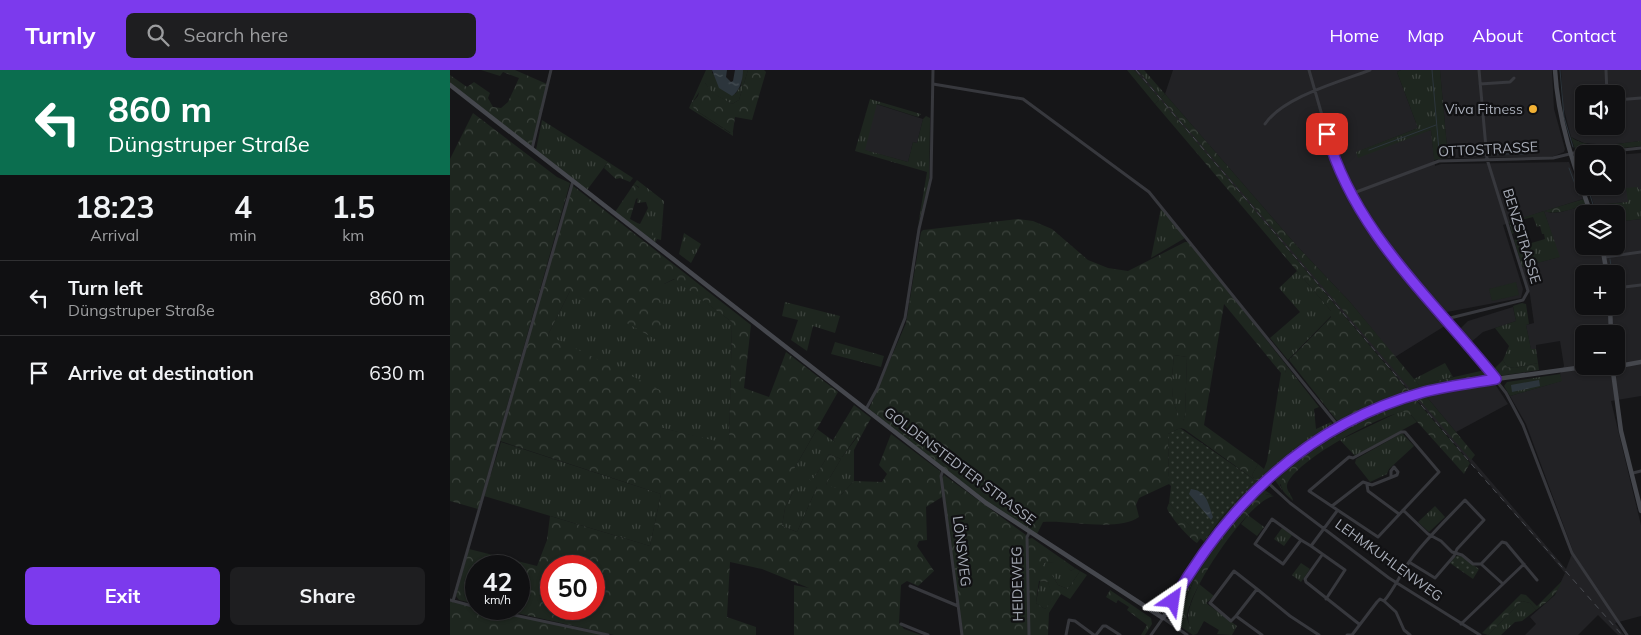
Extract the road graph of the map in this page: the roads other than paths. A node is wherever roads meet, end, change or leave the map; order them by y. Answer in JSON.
{"nodes":[{"id":1,"x":551,"y":70,"type":"edge"},
{"id":2,"x":933,"y":70,"type":"edge"},
{"id":3,"x":1309,"y":70,"type":"edge"},
{"id":4,"x":1370,"y":70,"type":"edge"},
{"id":5,"x":1479,"y":70,"type":"edge"},
{"id":6,"x":1555,"y":70,"type":"edge"},
{"id":7,"x":1606,"y":70,"type":"edge"},
{"id":8,"x":1514,"y":78,"type":"dead end"},
{"id":9,"x":933,"y":84,"type":"junction"},
{"id":10,"x":1480,"y":84,"type":"junction"},
{"id":11,"x":450,"y":85,"type":"edge"},
{"id":12,"x":1607,"y":85,"type":"edge"},
{"id":13,"x":1316,"y":91,"type":"junction"},
{"id":14,"x":1641,"y":98,"type":"edge"},
{"id":15,"x":1625,"y":99,"type":"edge"},
{"id":16,"x":1265,"y":124,"type":"dead end"},
{"id":17,"x":1641,"y":148,"type":"edge"},
{"id":18,"x":532,"y":149,"type":"junction"},
{"id":19,"x":1571,"y":155,"type":"junction"},
{"id":20,"x":1487,"y":159,"type":"junction"},
{"id":21,"x":573,"y":181,"type":"junction"},
{"id":22,"x":1351,"y":194,"type":"junction"},
{"id":23,"x":1589,"y":205,"type":"edge"},
{"id":24,"x":1641,"y":252,"type":"edge"},
{"id":25,"x":1605,"y":257,"type":"joint"},
{"id":26,"x":1606,"y":265,"type":"edge"},
{"id":27,"x":1641,"y":285,"type":"edge"},
{"id":28,"x":1625,"y":287,"type":"edge"},
{"id":29,"x":1446,"y":319,"type":"junction"},
{"id":30,"x":1641,"y":362,"type":"edge"},
{"id":31,"x":1625,"y":363,"type":"edge"},
{"id":32,"x":1575,"y":368,"type":"edge"},
{"id":33,"x":1613,"y":375,"type":"edge"},
{"id":34,"x":1496,"y":379,"type":"junction"},
{"id":35,"x":866,"y":409,"type":"junction"},
{"id":36,"x":1339,"y":427,"type":"junction"},
{"id":37,"x":944,"y":470,"type":"junction"},
{"id":38,"x":1641,"y":472,"type":"edge"},
{"id":39,"x":1633,"y":473,"type":"junction"},
{"id":40,"x":1392,"y":476,"type":"dead end"},
{"id":41,"x":1265,"y":480,"type":"junction"},
{"id":42,"x":1367,"y":485,"type":"junction"},
{"id":43,"x":1332,"y":506,"type":"junction"},
{"id":44,"x":1403,"y":510,"type":"junction"},
{"id":45,"x":1337,"y":511,"type":"junction"},
{"id":46,"x":1641,"y":511,"type":"edge"},
{"id":47,"x":1399,"y":514,"type":"junction"},
{"id":48,"x":1325,"y":528,"type":"junction"},
{"id":49,"x":1029,"y":533,"type":"junction"},
{"id":50,"x":1432,"y":536,"type":"junction"},
{"id":51,"x":1301,"y":540,"type":"junction"},
{"id":52,"x":1311,"y":546,"type":"junction"},
{"id":53,"x":1455,"y":553,"type":"junction"},
{"id":54,"x":1322,"y":555,"type":"junction"},
{"id":55,"x":1409,"y":562,"type":"junction"},
{"id":56,"x":1481,"y":564,"type":"junction"},
{"id":57,"x":1524,"y":564,"type":"junction"},
{"id":58,"x":1537,"y":580,"type":"dead end"},
{"id":59,"x":1398,"y":582,"type":"junction"},
{"id":60,"x":1503,"y":584,"type":"junction"},
{"id":61,"x":910,"y":586,"type":"dead end"},
{"id":62,"x":1257,"y":589,"type":"junction"},
{"id":63,"x":1326,"y":599,"type":"junction"},
{"id":64,"x":452,"y":601,"type":"edge"},
{"id":65,"x":1384,"y":601,"type":"junction"},
{"id":66,"x":465,"y":604,"type":"edge"},
{"id":67,"x":958,"y":606,"type":"junction"},
{"id":68,"x":1236,"y":616,"type":"junction"},
{"id":69,"x":530,"y":618,"type":"edge"},
{"id":70,"x":1162,"y":618,"type":"junction"},
{"id":71,"x":901,"y":624,"type":"dead end"},
{"id":72,"x":1359,"y":624,"type":"junction"},
{"id":73,"x":1461,"y":624,"type":"junction"},
{"id":74,"x":608,"y":635,"type":"edge"},
{"id":75,"x":928,"y":635,"type":"edge"},
{"id":76,"x":962,"y":635,"type":"edge"},
{"id":77,"x":1029,"y":635,"type":"edge"},
{"id":78,"x":1066,"y":635,"type":"edge"},
{"id":79,"x":1095,"y":635,"type":"edge"},
{"id":80,"x":1120,"y":635,"type":"edge"},
{"id":81,"x":1151,"y":635,"type":"edge"},
{"id":82,"x":1187,"y":635,"type":"edge"},
{"id":83,"x":1262,"y":635,"type":"edge"},
{"id":84,"x":1319,"y":635,"type":"edge"},
{"id":85,"x":1347,"y":635,"type":"edge"},
{"id":86,"x":1352,"y":635,"type":"edge"},
{"id":87,"x":1410,"y":635,"type":"edge"},
{"id":88,"x":1480,"y":635,"type":"edge"},
{"id":89,"x":1627,"y":635,"type":"edge"}],
"edges":[{"from":1,"to":18,"type":"street"},
{"from":2,"to":9,"type":"street"},
{"from":3,"to":13,"type":"street"},
{"from":4,"to":13,"type":"street"},
{"from":5,"to":10,"type":"street","name":"BENZSTRASSE"},
{"from":6,"to":19,"type":"main road"},
{"from":7,"to":12,"type":"street"},
{"from":8,"to":10,"type":"street"},
{"from":9,"to":35,"type":"street"},
{"from":9,"to":36,"type":"street"},
{"from":10,"to":20,"type":"street","name":"BENZSTRASSE"},
{"from":11,"to":18,"type":"main road","name":"GOLDENSTEDTER STRASSE"},
{"from":13,"to":16,"type":"street"},
{"from":13,"to":22,"type":"street"},
{"from":14,"to":15,"type":"street"},
{"from":17,"to":19,"type":"street","name":"OTTOSTRASSE"},
{"from":18,"to":21,"type":"main road","name":"GOLDENSTEDTER STRASSE"},
{"from":19,"to":20,"type":"street","name":"OTTOSTRASSE"},
{"from":19,"to":23,"type":"main road"},
{"from":20,"to":22,"type":"street","name":"OTTOSTRASSE"},
{"from":20,"to":29,"type":"street","name":"BENZSTRASSE"},
{"from":21,"to":35,"type":"main road","name":"GOLDENSTEDTER STRASSE"},
{"from":21,"to":64,"type":"street"},
{"from":22,"to":29,"type":"street"},
{"from":24,"to":25,"type":"street"},
{"from":25,"to":26,"type":"main road"},
{"from":27,"to":28,"type":"street"},
{"from":29,"to":34,"type":"street"},
{"from":30,"to":31,"type":"main road"},
{"from":32,"to":34,"type":"main road"},
{"from":33,"to":39,"type":"main road"},
{"from":34,"to":36,"type":"main road","bridge":true},
{"from":34,"to":89,"type":"street"},
{"from":35,"to":37,"type":"main road","name":"GOLDENSTEDTER STRASSE"},
{"from":36,"to":41,"type":"main road"},
{"from":37,"to":49,"type":"main road","name":"GOLDENSTEDTER STRASSE"},
{"from":37,"to":67,"type":"street","name":"LÖNSWEG"},
{"from":38,"to":39,"type":"street"},
{"from":39,"to":46,"type":"main road"},
{"from":40,"to":42,"type":"street"},
{"from":41,"to":48,"type":"street","name":"LEHMKUHLENWEG"},
{"from":41,"to":70,"type":"main road"},
{"from":42,"to":43,"type":"street"},
{"from":42,"to":47,"type":"street"},
{"from":43,"to":44,"type":"street"},
{"from":43,"to":45,"type":"street"},
{"from":44,"to":47,"type":"street"},
{"from":44,"to":50,"type":"street"},
{"from":45,"to":47,"type":"street"},
{"from":45,"to":48,"type":"street"},
{"from":48,"to":52,"type":"street"},
{"from":48,"to":59,"type":"street","name":"LEHMKUHLENWEG"},
{"from":49,"to":70,"type":"main road","name":"GOLDENSTEDTER STRASSE"},
{"from":49,"to":77,"type":"street","name":"HEIDEWEG"},
{"from":50,"to":53,"type":"street"},
{"from":50,"to":53,"type":"street"},
{"from":50,"to":55,"type":"street"},
{"from":51,"to":51,"type":"street"},
{"from":51,"to":52,"type":"street"},
{"from":52,"to":54,"type":"street"},
{"from":53,"to":55,"type":"street"},
{"from":53,"to":56,"type":"street"},
{"from":54,"to":63,"type":"street"},
{"from":54,"to":63,"type":"street"},
{"from":55,"to":59,"type":"street"},
{"from":56,"to":57,"type":"street"},
{"from":56,"to":60,"type":"street"},
{"from":57,"to":58,"type":"street"},
{"from":57,"to":60,"type":"street"},
{"from":59,"to":65,"type":"street"},
{"from":59,"to":73,"type":"street","name":"LEHMKUHLENWEG"},
{"from":60,"to":73,"type":"street"},
{"from":61,"to":67,"type":"street"},
{"from":62,"to":68,"type":"street"},
{"from":62,"to":68,"type":"street"},
{"from":62,"to":84,"type":"street"},
{"from":63,"to":72,"type":"street"},
{"from":64,"to":66,"type":"street"},
{"from":65,"to":72,"type":"street"},
{"from":65,"to":87,"type":"street"},
{"from":67,"to":76,"type":"street","name":"LÖNSWEG"},
{"from":68,"to":83,"type":"street"},
{"from":69,"to":74,"type":"street"},
{"from":70,"to":81,"type":"street"},
{"from":70,"to":82,"type":"street","name":"GOLDENSTEDTER STRASSE"},
{"from":71,"to":75,"type":"street"},
{"from":72,"to":86,"type":"street"},
{"from":73,"to":88,"type":"street","name":"LEHMKUHLENWEG"},
{"from":78,"to":79,"type":"street"},
{"from":79,"to":80,"type":"street"},
{"from":85,"to":86,"type":"street"}]}
